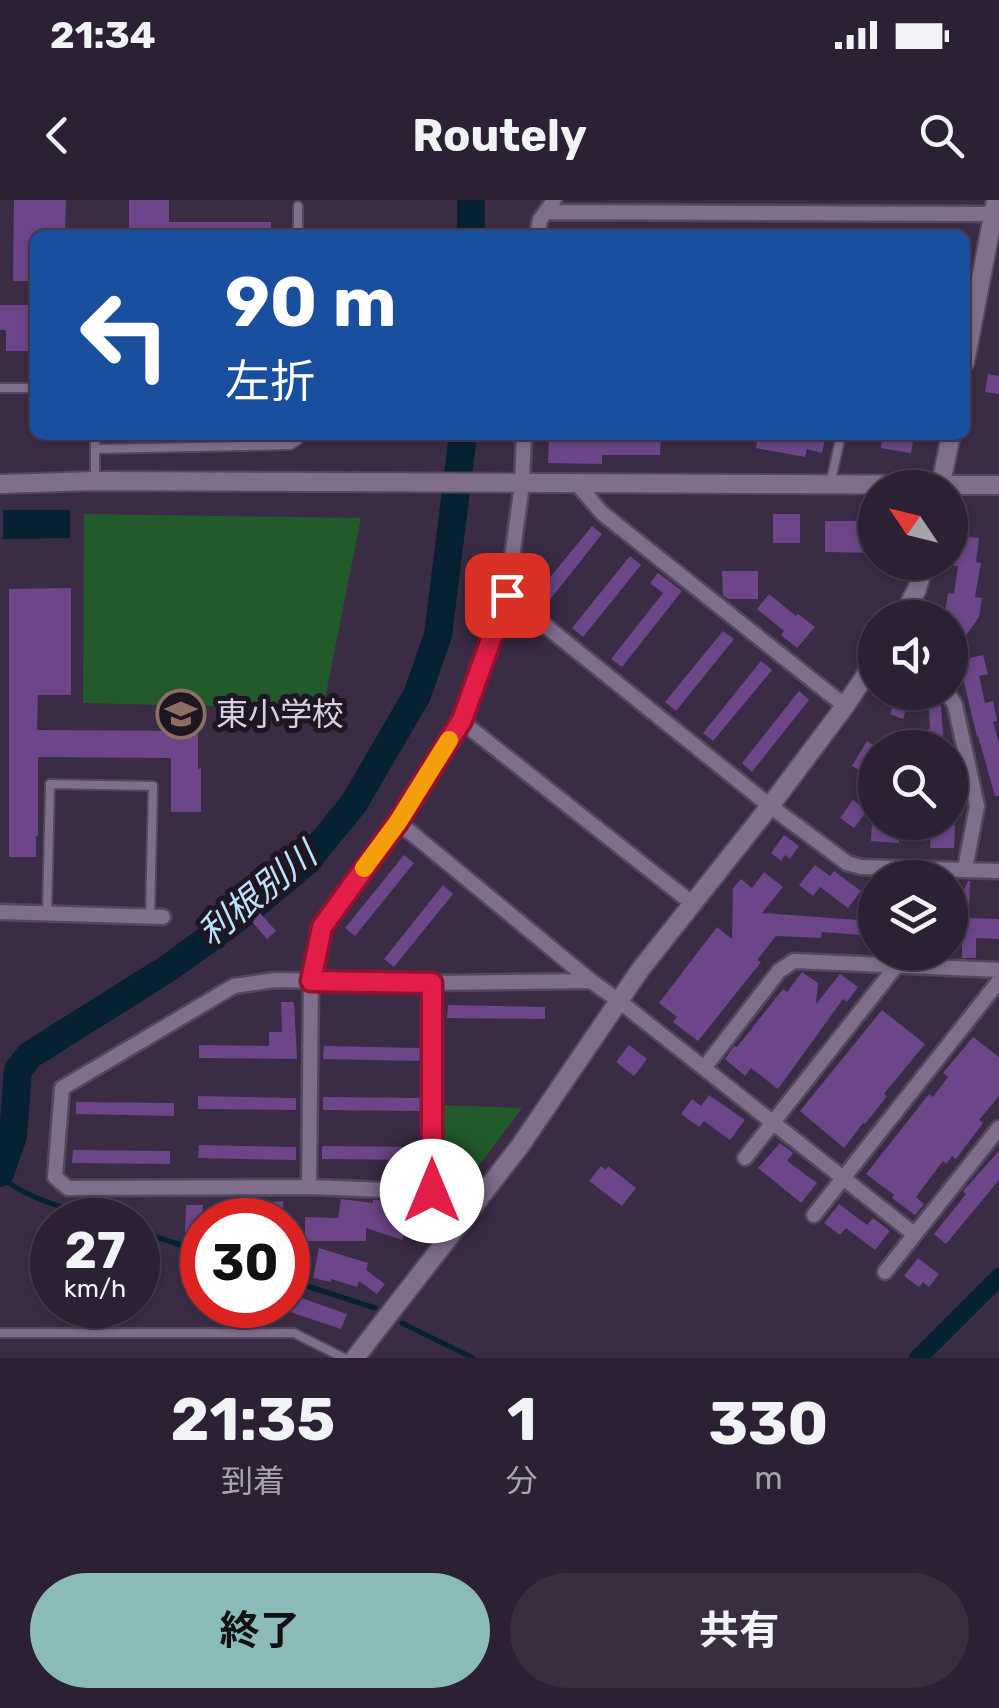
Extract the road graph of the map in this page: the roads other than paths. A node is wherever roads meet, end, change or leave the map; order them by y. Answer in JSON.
{"nodes":[{"id":1,"x":298,"y":206,"type":"dead end"},
{"id":2,"x":550,"y":206,"type":"edge"},
{"id":3,"x":994,"y":207,"type":"edge"},
{"id":4,"x":298,"y":230,"type":"edge"},
{"id":5,"x":538,"y":230,"type":"edge"},
{"id":6,"x":970,"y":330,"type":"edge"},
{"id":7,"x":0,"y":388,"type":"edge"},
{"id":8,"x":30,"y":388,"type":"edge"},
{"id":9,"x":95,"y":440,"type":"edge"},
{"id":10,"x":298,"y":440,"type":"edge"},
{"id":11,"x":524,"y":440,"type":"edge"},
{"id":12,"x":840,"y":440,"type":"edge"},
{"id":13,"x":950,"y":440,"type":"edge"},
{"id":14,"x":95,"y":448,"type":"junction"},
{"id":15,"x":944,"y":470,"type":"edge"},
{"id":16,"x":95,"y":482,"type":"junction"},
{"id":17,"x":0,"y":484,"type":"edge"},
{"id":18,"x":522,"y":484,"type":"junction"},
{"id":19,"x":578,"y":485,"type":"junction"},
{"id":20,"x":830,"y":485,"type":"junction"},
{"id":21,"x":858,"y":485,"type":"edge"},
{"id":22,"x":999,"y":485,"type":"edge"},
{"id":23,"x":968,"y":486,"type":"edge"},
{"id":24,"x":507,"y":595,"type":"junction"},
{"id":25,"x":858,"y":686,"type":"edge"},
{"id":26,"x":845,"y":706,"type":"junction"},
{"id":27,"x":956,"y":710,"type":"edge"},
{"id":28,"x":462,"y":720,"type":"junction"},
{"id":29,"x":770,"y":806,"type":"junction"},
{"id":30,"x":398,"y":822,"type":"junction"},
{"id":31,"x":966,"y":860,"type":"edge"},
{"id":32,"x":858,"y":867,"type":"edge"},
{"id":33,"x":968,"y":869,"type":"edge"},
{"id":34,"x":999,"y":871,"type":"edge"},
{"id":35,"x":693,"y":904,"type":"junction"},
{"id":36,"x":0,"y":912,"type":"edge"},
{"id":37,"x":48,"y":913,"type":"junction"},
{"id":38,"x":157,"y":917,"type":"joint"},
{"id":39,"x":858,"y":965,"type":"edge"},
{"id":40,"x":968,"y":969,"type":"edge"},
{"id":41,"x":893,"y":970,"type":"edge"},
{"id":42,"x":999,"y":970,"type":"edge"},
{"id":43,"x":999,"y":980,"type":"edge"},
{"id":44,"x":311,"y":981,"type":"junction"},
{"id":45,"x":591,"y":982,"type":"junction"},
{"id":46,"x":432,"y":983,"type":"junction"},
{"id":47,"x":619,"y":1001,"type":"junction"},
{"id":48,"x":704,"y":1068,"type":"junction"},
{"id":49,"x":773,"y":1123,"type":"junction"},
{"id":50,"x":999,"y":1128,"type":"edge"},
{"id":51,"x":746,"y":1158,"type":"dead end"},
{"id":52,"x":843,"y":1178,"type":"junction"},
{"id":53,"x":309,"y":1187,"type":"junction"},
{"id":54,"x":432,"y":1191,"type":"junction"},
{"id":55,"x":479,"y":1198,"type":"junction"},
{"id":56,"x":814,"y":1215,"type":"dead end"},
{"id":57,"x":914,"y":1234,"type":"junction"},
{"id":58,"x":885,"y":1272,"type":"dead end"},
{"id":59,"x":0,"y":1333,"type":"edge"},
{"id":60,"x":344,"y":1358,"type":"edge"},
{"id":61,"x":355,"y":1358,"type":"edge"}],
"edges":[{"from":1,"to":4,"type":"lane"},
{"from":2,"to":3,"type":"street"},
{"from":2,"to":5,"type":"street"},
{"from":3,"to":6,"type":"street"},
{"from":7,"to":8,"type":"lane"},
{"from":9,"to":14,"type":"lane"},
{"from":10,"to":14,"type":"lane"},
{"from":11,"to":18,"type":"street"},
{"from":12,"to":20,"type":"lane"},
{"from":13,"to":15,"type":"street"},
{"from":14,"to":16,"type":"lane"},
{"from":16,"to":17,"type":"street"},
{"from":16,"to":18,"type":"street"},
{"from":18,"to":19,"type":"street"},
{"from":18,"to":24,"type":"street"},
{"from":19,"to":20,"type":"street"},
{"from":19,"to":26,"type":"street"},
{"from":20,"to":21,"type":"street"},
{"from":22,"to":23,"type":"street"},
{"from":24,"to":28,"type":"street"},
{"from":24,"to":29,"type":"street"},
{"from":25,"to":26,"type":"street"},
{"from":26,"to":29,"type":"street"},
{"from":27,"to":31,"type":"street"},
{"from":28,"to":30,"type":"street"},
{"from":28,"to":35,"type":"street"},
{"from":29,"to":32,"type":"street"},
{"from":29,"to":35,"type":"street"},
{"from":30,"to":44,"type":"street"},
{"from":30,"to":45,"type":"street"},
{"from":33,"to":34,"type":"street"},
{"from":35,"to":47,"type":"street"},
{"from":36,"to":37,"type":"street"},
{"from":37,"to":38,"type":"street"},
{"from":37,"to":38,"type":"lane"},
{"from":39,"to":48,"type":"street"},
{"from":40,"to":42,"type":"street"},
{"from":41,"to":49,"type":"street"},
{"from":43,"to":52,"type":"street"},
{"from":44,"to":46,"type":"street"},
{"from":44,"to":53,"type":"street"},
{"from":44,"to":53,"type":"street"},
{"from":45,"to":46,"type":"street"},
{"from":45,"to":47,"type":"street"},
{"from":46,"to":54,"type":"street"},
{"from":47,"to":48,"type":"street"},
{"from":47,"to":55,"type":"street"},
{"from":48,"to":49,"type":"street"},
{"from":49,"to":51,"type":"street"},
{"from":49,"to":52,"type":"street"},
{"from":50,"to":57,"type":"street"},
{"from":52,"to":56,"type":"street"},
{"from":52,"to":57,"type":"street"},
{"from":53,"to":54,"type":"street"},
{"from":54,"to":55,"type":"street"},
{"from":55,"to":61,"type":"street"},
{"from":57,"to":58,"type":"street"},
{"from":59,"to":60,"type":"lane"}]}
